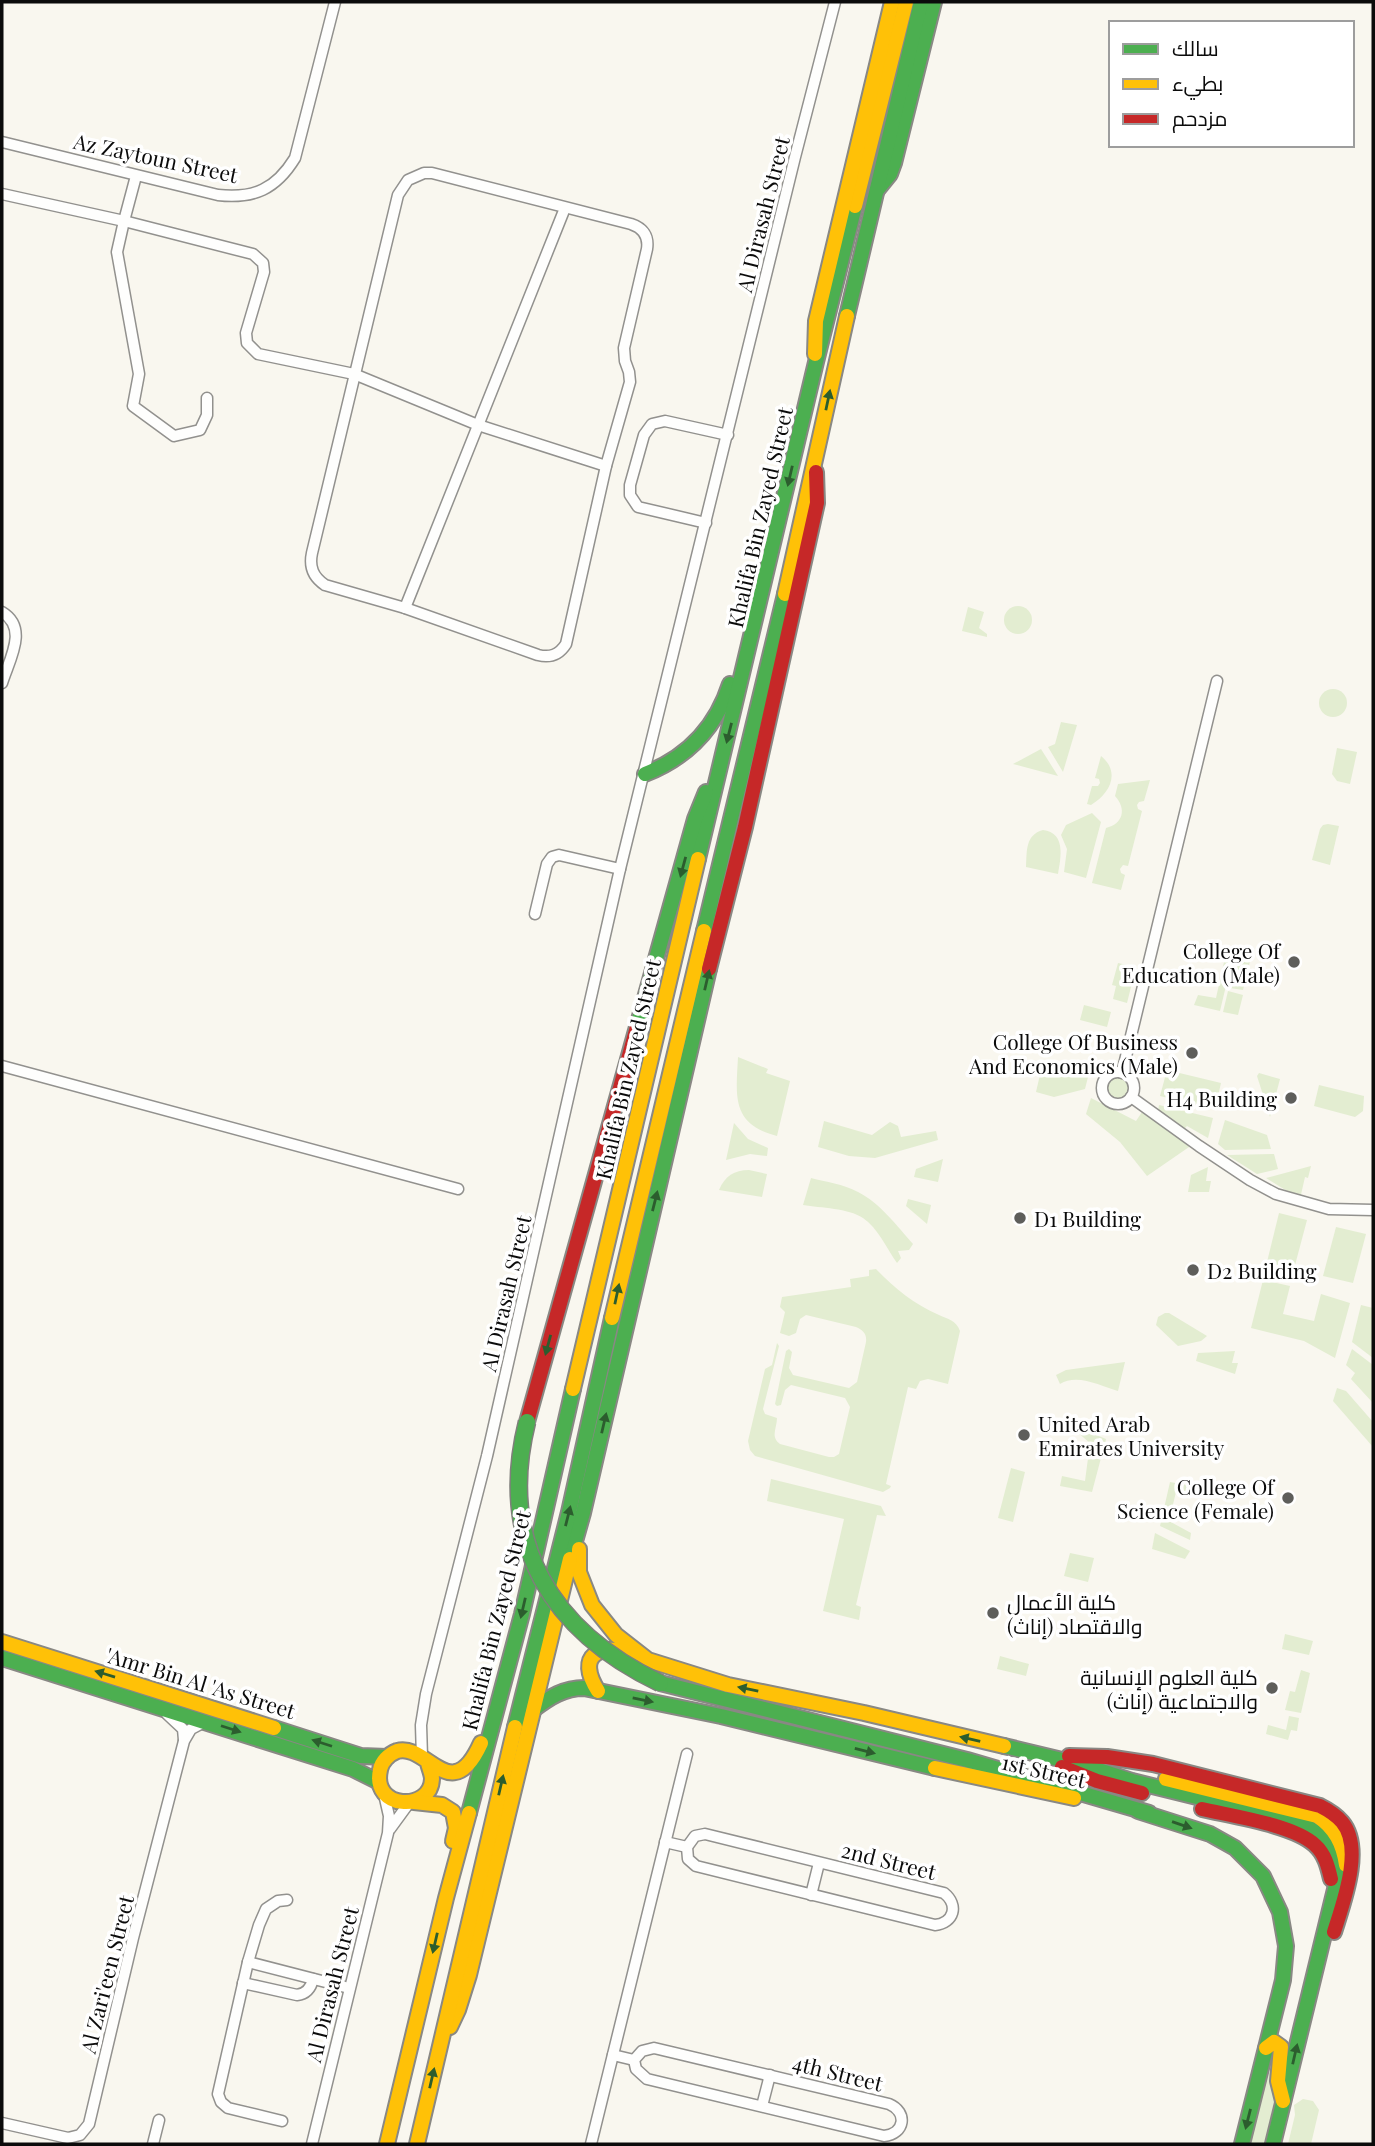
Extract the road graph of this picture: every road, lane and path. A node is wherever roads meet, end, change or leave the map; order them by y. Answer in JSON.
{"nodes":[{"id":1,"x":335,"y":2,"type":"edge"},
{"id":2,"x":835,"y":2,"type":"edge"},
{"id":3,"x":892,"y":2,"type":"edge"},
{"id":4,"x":906,"y":2,"type":"edge"},
{"id":5,"x":921,"y":2,"type":"edge"},
{"id":6,"x":934,"y":2,"type":"edge"},
{"id":7,"x":2,"y":142,"type":"edge"},
{"id":8,"x":136,"y":176,"type":"junction"},
{"id":9,"x":876,"y":192,"type":"junction"},
{"id":10,"x":2,"y":194,"type":"edge"},
{"id":11,"x":565,"y":208,"type":"junction"},
{"id":12,"x":124,"y":221,"type":"junction"},
{"id":13,"x":817,"y":362,"type":"junction"},
{"id":14,"x":354,"y":374,"type":"junction"},
{"id":15,"x":207,"y":398,"type":"dead end"},
{"id":16,"x":478,"y":425,"type":"junction"},
{"id":17,"x":728,"y":435,"type":"junction"},
{"id":18,"x":606,"y":466,"type":"junction"},
{"id":19,"x":814,"y":467,"type":"junction"},
{"id":20,"x":706,"y":523,"type":"junction"},
{"id":21,"x":405,"y":608,"type":"junction"},
{"id":22,"x":2,"y":612,"type":"edge"},
{"id":23,"x":757,"y":619,"type":"junction"},
{"id":24,"x":1217,"y":681,"type":"dead end"},
{"id":25,"x":2,"y":683,"type":"edge"},
{"id":26,"x":645,"y":774,"type":"junction"},
{"id":27,"x":717,"y":783,"type":"junction"},
{"id":28,"x":620,"y":869,"type":"junction"},
{"id":29,"x":535,"y":914,"type":"dead end"},
{"id":30,"x":2,"y":1066,"type":"edge"},
{"id":31,"x":1122,"y":1073,"type":"junction"},
{"id":32,"x":1131,"y":1097,"type":"junction"},
{"id":33,"x":458,"y":1189,"type":"dead end"},
{"id":34,"x":1373,"y":1210,"type":"edge"},
{"id":35,"x":583,"y":1513,"type":"junction"},
{"id":36,"x":2,"y":1642,"type":"edge"},
{"id":37,"x":2,"y":1658,"type":"edge"},
{"id":38,"x":648,"y":1660,"type":"junction"},
{"id":39,"x":502,"y":1687,"type":"junction"},
{"id":40,"x":598,"y":1691,"type":"junction"},
{"id":41,"x":158,"y":1707,"type":"junction"},
{"id":42,"x":534,"y":1709,"type":"junction"},
{"id":43,"x":206,"y":1721,"type":"junction"},
{"id":44,"x":421,"y":1725,"type":"junction"},
{"id":45,"x":184,"y":1741,"type":"junction"},
{"id":46,"x":393,"y":1754,"type":"junction"},
{"id":47,"x":687,"y":1754,"type":"dead end"},
{"id":48,"x":1043,"y":1756,"type":"junction"},
{"id":49,"x":425,"y":1760,"type":"junction"},
{"id":50,"x":1083,"y":1765,"type":"junction"},
{"id":51,"x":381,"y":1786,"type":"junction"},
{"id":52,"x":412,"y":1802,"type":"junction"},
{"id":53,"x":1149,"y":1814,"type":"junction"},
{"id":54,"x":388,"y":1833,"type":"junction"},
{"id":55,"x":665,"y":1842,"type":"junction"},
{"id":56,"x":687,"y":1847,"type":"junction"},
{"id":57,"x":820,"y":1863,"type":"junction"},
{"id":58,"x":811,"y":1895,"type":"junction"},
{"id":59,"x":446,"y":1898,"type":"junction"},
{"id":60,"x":287,"y":1900,"type":"dead end"},
{"id":61,"x":1325,"y":1951,"type":"junction"},
{"id":62,"x":248,"y":1962,"type":"junction"},
{"id":63,"x":1315,"y":1973,"type":"junction"},
{"id":64,"x":313,"y":1979,"type":"junction"},
{"id":65,"x":243,"y":1983,"type":"junction"},
{"id":66,"x":349,"y":1988,"type":"junction"},
{"id":67,"x":439,"y":2043,"type":"junction"},
{"id":68,"x":1266,"y":2048,"type":"junction"},
{"id":69,"x":613,"y":2055,"type":"junction"},
{"id":70,"x":634,"y":2060,"type":"junction"},
{"id":71,"x":770,"y":2075,"type":"junction"},
{"id":72,"x":1283,"y":2102,"type":"junction"},
{"id":73,"x":762,"y":2106,"type":"junction"},
{"id":74,"x":159,"y":2120,"type":"dead end"},
{"id":75,"x":282,"y":2121,"type":"dead end"},
{"id":76,"x":2,"y":2123,"type":"edge"},
{"id":77,"x":152,"y":2144,"type":"edge"},
{"id":78,"x":312,"y":2144,"type":"edge"},
{"id":79,"x":387,"y":2144,"type":"edge"},
{"id":80,"x":417,"y":2144,"type":"edge"},
{"id":81,"x":591,"y":2144,"type":"edge"},
{"id":82,"x":1242,"y":2144,"type":"edge"},
{"id":83,"x":1273,"y":2144,"type":"edge"}],
"edges":[{"from":1,"to":8,"type":"street","name":"Az Zaytoun Street"},
{"from":2,"to":17,"type":"street","name":"Al Dirasah Street"},
{"from":3,"to":13,"type":"main road"},
{"from":4,"to":13,"type":"main road","name":"Khalifa Bin Zayed Street"},
{"from":5,"to":9,"type":"main road","name":"Khalifa Bin Zayed Street"},
{"from":6,"to":9,"type":"main road"},
{"from":7,"to":8,"type":"street","name":"Az Zaytoun Street"},
{"from":8,"to":12,"type":"street"},
{"from":19,"to":9,"type":"main road","name":"Khalifa Bin Zayed Street","one_way":true},
{"from":10,"to":12,"type":"street"},
{"from":11,"to":14,"type":"street"},
{"from":11,"to":16,"type":"street"},
{"from":11,"to":18,"type":"street"},
{"from":12,"to":14,"type":"street"},
{"from":12,"to":15,"type":"street"},
{"from":13,"to":23,"type":"main road","name":"Khalifa Bin Zayed Street","one_way":true},
{"from":14,"to":16,"type":"street"},
{"from":14,"to":21,"type":"street"},
{"from":16,"to":18,"type":"street"},
{"from":16,"to":21,"type":"street"},
{"from":17,"to":20,"type":"street","name":"Al Dirasah Street"},
{"from":17,"to":20,"type":"street"},
{"from":18,"to":21,"type":"street"},
{"from":35,"to":19,"type":"main road","one_way":true},
{"from":67,"to":19,"type":"main road","name":"Khalifa Bin Zayed Street","one_way":true},
{"from":20,"to":26,"type":"street","name":"Al Dirasah Street"},
{"from":22,"to":25,"type":"street"},
{"from":23,"to":26,"type":"main road"},
{"from":23,"to":27,"type":"main road","name":"Khalifa Bin Zayed Street","one_way":true},
{"from":24,"to":31,"type":"street"},
{"from":26,"to":28,"type":"street","name":"Al Dirasah Street"},
{"from":27,"to":39,"type":"main road","name":"Khalifa Bin Zayed Street","one_way":true},
{"from":27,"to":53,"type":"main road","one_way":true,"bridge":true},
{"from":28,"to":29,"type":"street"},
{"from":28,"to":44,"type":"street","name":"Al Dirasah Street"},
{"from":30,"to":33,"type":"street"},
{"from":31,"to":32,"type":"street"},
{"from":31,"to":32,"type":"street"},
{"from":32,"to":34,"type":"street"},
{"from":35,"to":38,"type":"main road","name":"1st Street"},
{"from":35,"to":42,"type":"main road"},
{"from":46,"to":36,"type":"main road","name":"'Amr Bin Al 'As Street","one_way":true},
{"from":37,"to":41,"type":"main road","name":"'Amr Bin Al 'As Street"},
{"from":38,"to":40,"type":"main road"},
{"from":48,"to":38,"type":"main road","name":"1st Street","one_way":true},
{"from":39,"to":49,"type":"main road"},
{"from":39,"to":59,"type":"main road","name":"Khalifa Bin Zayed Street"},
{"from":40,"to":42,"type":"main road","name":"1st Street"},
{"from":40,"to":53,"type":"main road","name":"1st Street","one_way":true},
{"from":41,"to":43,"type":"main road","name":"'Amr Bin Al 'As Street"},
{"from":41,"to":45,"type":"street"},
{"from":42,"to":67,"type":"main road"},
{"from":43,"to":45,"type":"street"},
{"from":43,"to":51,"type":"main road","name":"'Amr Bin Al 'As Street","one_way":true},
{"from":44,"to":46,"type":"street"},
{"from":44,"to":49,"type":"street","name":"Al Dirasah Street"},
{"from":45,"to":76,"type":"street","name":"Al Zari'een Street"},
{"from":46,"to":49,"type":"main road"},
{"from":46,"to":51,"type":"main road"},
{"from":47,"to":55,"type":"street"},
{"from":48,"to":50,"type":"main road","name":"1st Street"},
{"from":48,"to":61,"type":"main road"},
{"from":48,"to":63,"type":"main road"},
{"from":49,"to":52,"type":"main road"},
{"from":50,"to":61,"type":"main road","name":"1st Street"},
{"from":50,"to":63,"type":"main road","name":"1st Street"},
{"from":51,"to":52,"type":"main road"},
{"from":51,"to":54,"type":"street","name":"Al Dirasah Street"},
{"from":52,"to":54,"type":"street","name":"Al Dirasah Street"},
{"from":52,"to":59,"type":"main road"},
{"from":53,"to":68,"type":"main road","name":"1st Street","one_way":true},
{"from":54,"to":66,"type":"street","name":"Al Dirasah Street"},
{"from":55,"to":56,"type":"street"},
{"from":55,"to":69,"type":"street"},
{"from":56,"to":57,"type":"street","name":"2nd Street"},
{"from":56,"to":58,"type":"street","name":"2nd Street"},
{"from":57,"to":58,"type":"street","name":"2nd Street"},
{"from":57,"to":58,"type":"street","name":"2nd Street"},
{"from":59,"to":79,"type":"main road","name":"Khalifa Bin Zayed Street","one_way":true},
{"from":60,"to":62,"type":"street"},
{"from":61,"to":63,"type":"main road","name":"1st Street"},
{"from":62,"to":64,"type":"street"},
{"from":62,"to":65,"type":"street"},
{"from":72,"to":63,"type":"main road","name":"1st Street","one_way":true},
{"from":64,"to":65,"type":"street"},
{"from":64,"to":66,"type":"street"},
{"from":65,"to":75,"type":"street"},
{"from":66,"to":78,"type":"street","name":"Al Dirasah Street"},
{"from":80,"to":67,"type":"main road","name":"Khalifa Bin Zayed Street","one_way":true},
{"from":68,"to":72,"type":"main road"},
{"from":68,"to":82,"type":"main road","name":"1st Street","one_way":true},
{"from":69,"to":70,"type":"street","name":"4th Street"},
{"from":69,"to":81,"type":"street"},
{"from":70,"to":71,"type":"street","name":"4th Street"},
{"from":70,"to":73,"type":"street","name":"4th Street"},
{"from":71,"to":73,"type":"street","name":"4th Street"},
{"from":71,"to":73,"type":"street","name":"4th Street"},
{"from":72,"to":83,"type":"main road","name":"1st Street"},
{"from":74,"to":77,"type":"street"}]}
